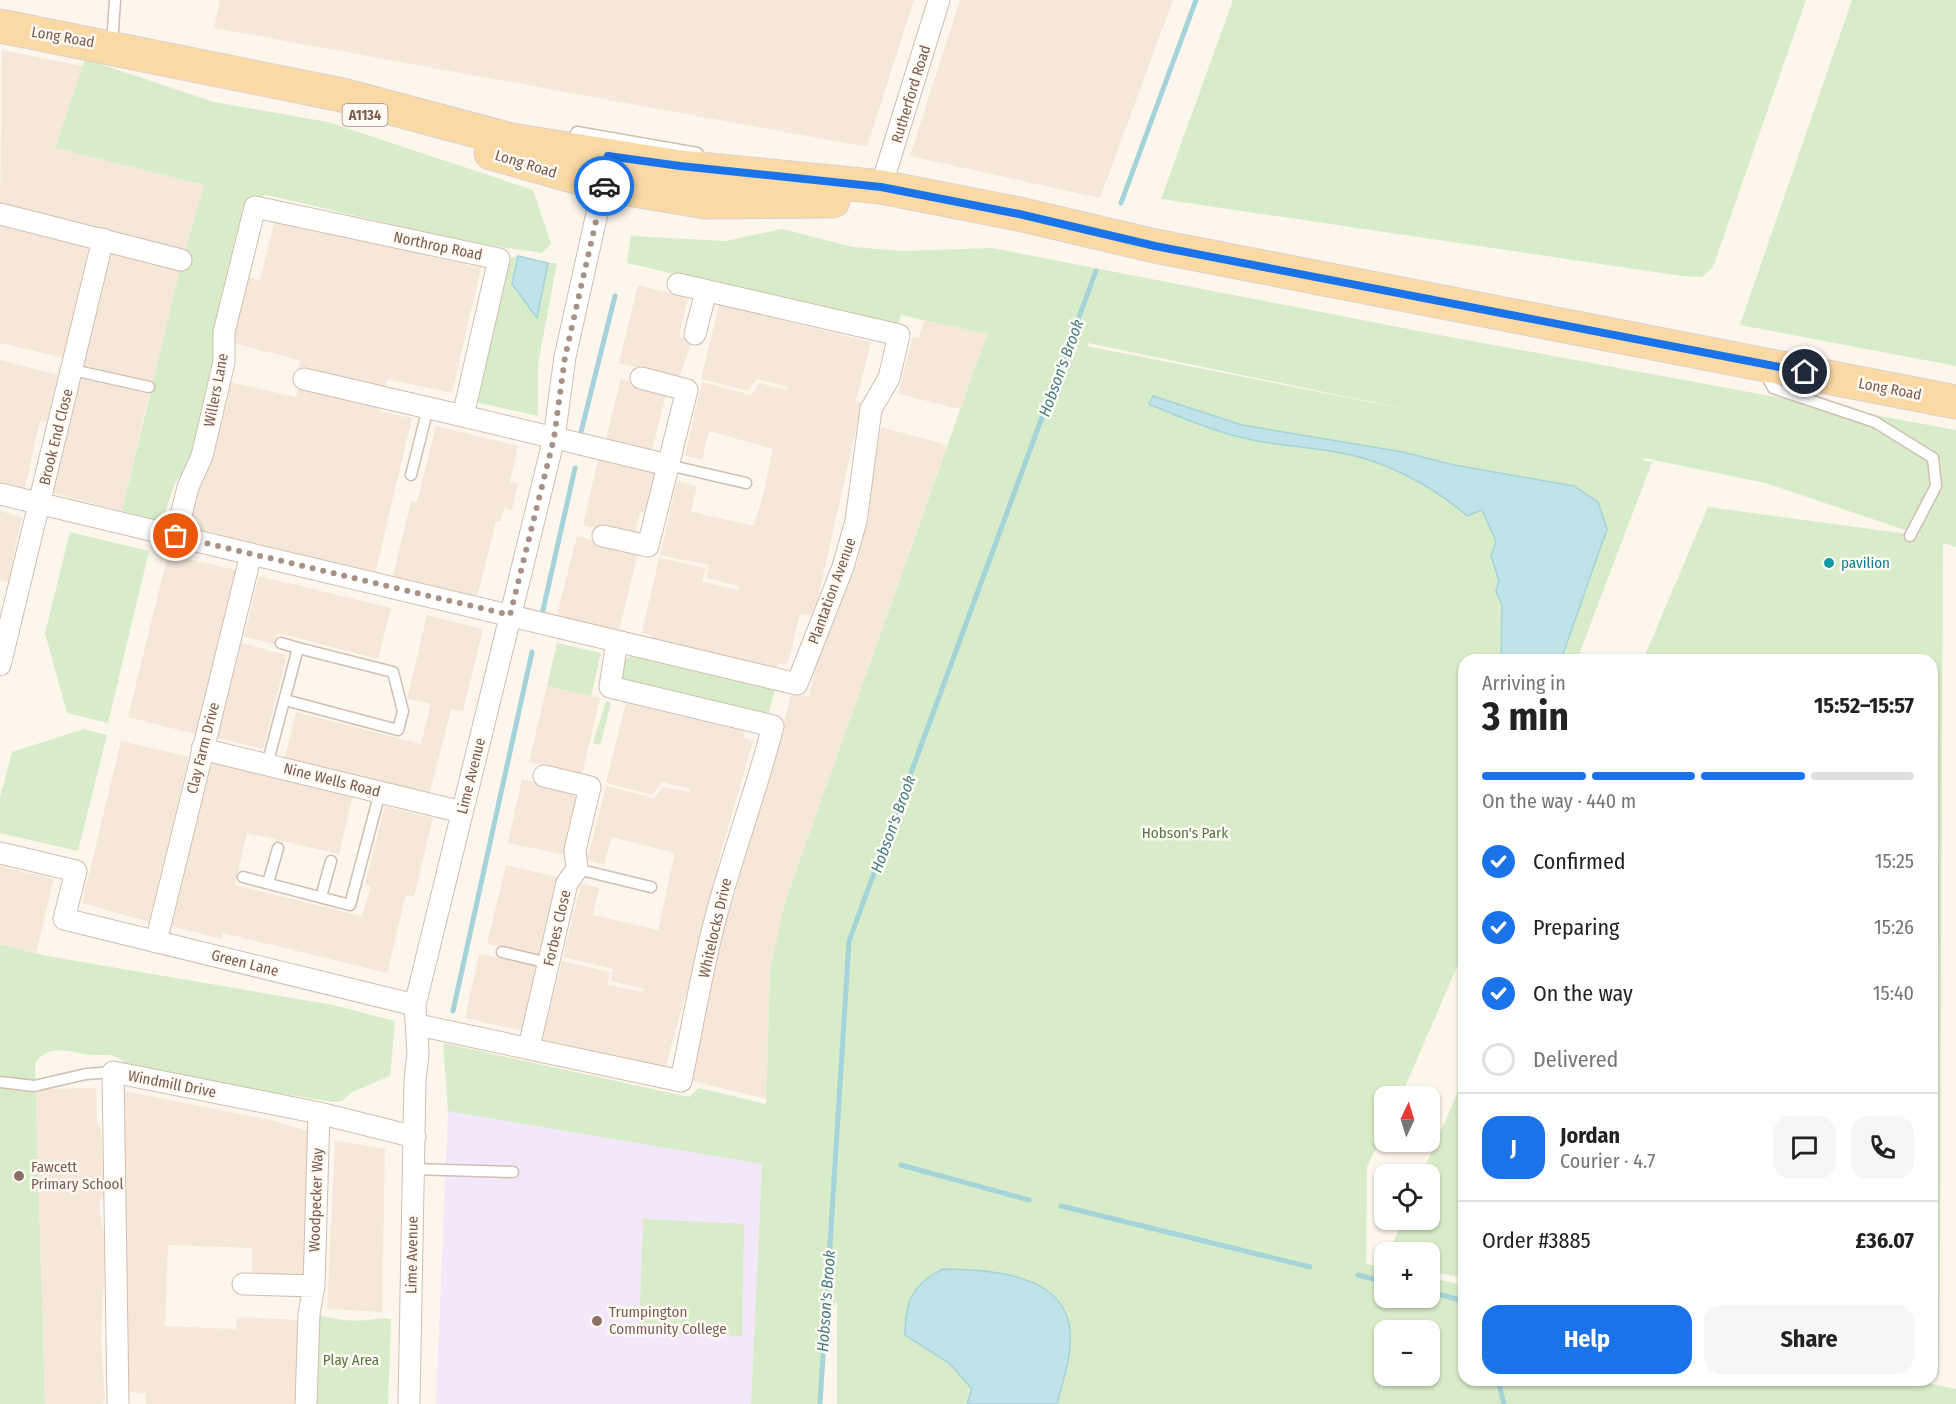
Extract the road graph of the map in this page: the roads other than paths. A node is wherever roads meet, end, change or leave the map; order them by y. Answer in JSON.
{"nodes":[{"id":1,"x":115,"y":0,"type":"edge"},
{"id":2,"x":939,"y":0,"type":"edge"},
{"id":3,"x":0,"y":26,"type":"edge"},
{"id":4,"x":119,"y":48,"type":"junction"},
{"id":5,"x":567,"y":149,"type":"junction"},
{"id":6,"x":606,"y":170,"type":"junction"},
{"id":7,"x":722,"y":187,"type":"junction"},
{"id":8,"x":881,"y":187,"type":"junction"},
{"id":9,"x":255,"y":207,"type":"joint"},
{"id":10,"x":0,"y":214,"type":"edge"},
{"id":11,"x":1082,"y":229,"type":"junction"},
{"id":12,"x":103,"y":239,"type":"junction"},
{"id":13,"x":181,"y":260,"type":"dead end"},
{"id":14,"x":678,"y":285,"type":"dead end"},
{"id":15,"x":706,"y":291,"type":"junction"},
{"id":16,"x":695,"y":334,"type":"dead end"},
{"id":17,"x":1750,"y":362,"type":"junction"},
{"id":18,"x":73,"y":370,"type":"junction"},
{"id":19,"x":641,"y":378,"type":"dead end"},
{"id":20,"x":304,"y":379,"type":"dead end"},
{"id":21,"x":149,"y":387,"type":"dead end"},
{"id":22,"x":1956,"y":402,"type":"edge"},
{"id":23,"x":428,"y":408,"type":"junction"},
{"id":24,"x":463,"y":416,"type":"junction"},
{"id":25,"x":554,"y":438,"type":"junction"},
{"id":26,"x":668,"y":465,"type":"junction"},
{"id":27,"x":411,"y":475,"type":"dead end"},
{"id":28,"x":746,"y":483,"type":"dead end"},
{"id":29,"x":0,"y":495,"type":"edge"},
{"id":30,"x":39,"y":504,"type":"junction"},
{"id":31,"x":176,"y":536,"type":"junction"},
{"id":32,"x":603,"y":536,"type":"dead end"},
{"id":33,"x":1910,"y":536,"type":"dead end"},
{"id":34,"x":251,"y":554,"type":"junction"},
{"id":35,"x":9,"y":591,"type":"edge"},
{"id":36,"x":510,"y":615,"type":"junction"},
{"id":37,"x":617,"y":641,"type":"junction"},
{"id":38,"x":281,"y":643,"type":"dead end"},
{"id":39,"x":298,"y":648,"type":"junction"},
{"id":40,"x":0,"y":665,"type":"edge"},
{"id":41,"x":285,"y":700,"type":"junction"},
{"id":42,"x":202,"y":749,"type":"junction"},
{"id":43,"x":267,"y":765,"type":"junction"},
{"id":44,"x":544,"y":776,"type":"dead end"},
{"id":45,"x":380,"y":792,"type":"junction"},
{"id":46,"x":462,"y":812,"type":"junction"},
{"id":47,"x":278,"y":848,"type":"dead end"},
{"id":48,"x":0,"y":853,"type":"edge"},
{"id":49,"x":331,"y":861,"type":"dead end"},
{"id":50,"x":577,"y":868,"type":"junction"},
{"id":51,"x":243,"y":877,"type":"dead end"},
{"id":52,"x":268,"y":883,"type":"junction"},
{"id":53,"x":651,"y":887,"type":"dead end"},
{"id":54,"x":321,"y":897,"type":"junction"},
{"id":55,"x":156,"y":942,"type":"junction"},
{"id":56,"x":502,"y":952,"type":"dead end"},
{"id":57,"x":548,"y":963,"type":"junction"},
{"id":58,"x":417,"y":1015,"type":"junction"},
{"id":59,"x":529,"y":1047,"type":"junction"},
{"id":60,"x":113,"y":1072,"type":"junction"},
{"id":61,"x":0,"y":1082,"type":"edge"},
{"id":62,"x":319,"y":1113,"type":"junction"},
{"id":63,"x":415,"y":1137,"type":"junction"},
{"id":64,"x":414,"y":1169,"type":"junction"},
{"id":65,"x":513,"y":1172,"type":"dead end"},
{"id":66,"x":243,"y":1284,"type":"dead end"},
{"id":67,"x":314,"y":1286,"type":"junction"},
{"id":68,"x":118,"y":1404,"type":"edge"},
{"id":69,"x":306,"y":1404,"type":"edge"},
{"id":70,"x":409,"y":1404,"type":"edge"}],
"edges":[{"from":1,"to":4,"type":"lane"},
{"from":2,"to":8,"type":"street","name":"Rutherford Road"},
{"from":3,"to":4,"type":"main road","name":"Long Road","number":"A1134"},
{"from":4,"to":5,"type":"main road","name":"Long Road","number":"A1134"},
{"from":4,"to":6,"type":"main road","name":"Long Road","number":"A1134"},
{"from":5,"to":6,"type":"main road","name":"Long Road","number":"A1134"},
{"from":5,"to":7,"type":"lane"},
{"from":6,"to":7,"type":"main road","name":"Long Road","number":"A1134"},
{"from":6,"to":25,"type":"street","name":"Lime Avenue"},
{"from":7,"to":8,"type":"main road","name":"Long Road","number":"A1134"},
{"from":7,"to":11,"type":"main road","name":"Long Road","number":"A1134"},
{"from":8,"to":11,"type":"main road","name":"Long Road","number":"A1134"},
{"from":9,"to":24,"type":"street","name":"Northrop Road"},
{"from":9,"to":31,"type":"street","name":"Willers Lane"},
{"from":10,"to":12,"type":"street"},
{"from":11,"to":17,"type":"main road","name":"Long Road","number":"A1134"},
{"from":12,"to":13,"type":"street"},
{"from":12,"to":18,"type":"street","name":"Brook End Close"},
{"from":14,"to":15,"type":"street","name":"Plantation Avenue"},
{"from":15,"to":16,"type":"street"},
{"from":15,"to":37,"type":"street","name":"Plantation Avenue"},
{"from":17,"to":22,"type":"main road","name":"Long Road","number":"A1134"},
{"from":17,"to":33,"type":"lane"},
{"from":18,"to":21,"type":"lane","name":"Brook End Close"},
{"from":18,"to":30,"type":"street","name":"Brook End Close"},
{"from":19,"to":26,"type":"street"},
{"from":20,"to":23,"type":"street"},
{"from":23,"to":24,"type":"street"},
{"from":23,"to":27,"type":"lane"},
{"from":24,"to":25,"type":"street"},
{"from":25,"to":26,"type":"street"},
{"from":25,"to":36,"type":"street","name":"Lime Avenue"},
{"from":26,"to":28,"type":"lane"},
{"from":26,"to":32,"type":"street"},
{"from":29,"to":30,"type":"street"},
{"from":30,"to":31,"type":"street"},
{"from":30,"to":35,"type":"street","name":"Brook End Close"},
{"from":31,"to":34,"type":"street"},
{"from":34,"to":36,"type":"street"},
{"from":34,"to":42,"type":"street","name":"Clay Farm Drive"},
{"from":35,"to":40,"type":"street","name":"Brook End Close"},
{"from":36,"to":37,"type":"street","name":"Plantation Avenue"},
{"from":36,"to":46,"type":"street","name":"Lime Avenue"},
{"from":37,"to":59,"type":"street","name":"Whitelocks Drive"},
{"from":38,"to":39,"type":"lane"},
{"from":39,"to":41,"type":"lane"},
{"from":39,"to":41,"type":"lane"},
{"from":41,"to":43,"type":"lane"},
{"from":42,"to":43,"type":"street","name":"Nine Wells Road"},
{"from":42,"to":55,"type":"street","name":"Clay Farm Drive"},
{"from":43,"to":45,"type":"street","name":"Nine Wells Road"},
{"from":44,"to":50,"type":"street","name":"Forbes Close"},
{"from":45,"to":46,"type":"street","name":"Nine Wells Road"},
{"from":45,"to":54,"type":"lane"},
{"from":46,"to":58,"type":"street","name":"Lime Avenue"},
{"from":47,"to":52,"type":"lane"},
{"from":48,"to":55,"type":"street","name":"Green Lane"},
{"from":49,"to":54,"type":"lane"},
{"from":50,"to":53,"type":"lane"},
{"from":50,"to":57,"type":"street","name":"Forbes Close"},
{"from":51,"to":52,"type":"lane"},
{"from":52,"to":54,"type":"lane"},
{"from":55,"to":58,"type":"street","name":"Green Lane"},
{"from":56,"to":57,"type":"lane"},
{"from":57,"to":59,"type":"street","name":"Forbes Close"},
{"from":58,"to":59,"type":"street","name":"Whitelocks Drive"},
{"from":58,"to":63,"type":"street","name":"Lime Avenue"},
{"from":60,"to":61,"type":"lane"},
{"from":60,"to":62,"type":"street","name":"Windmill Drive"},
{"from":60,"to":68,"type":"street","name":"Windmill Drive"},
{"from":62,"to":63,"type":"street","name":"Windmill Drive"},
{"from":62,"to":67,"type":"street","name":"Woodpecker Way"},
{"from":63,"to":64,"type":"street","name":"Lime Avenue"},
{"from":64,"to":65,"type":"lane"},
{"from":64,"to":70,"type":"street","name":"Lime Avenue"},
{"from":66,"to":67,"type":"street"},
{"from":67,"to":69,"type":"street","name":"Woodpecker Way"}]}
